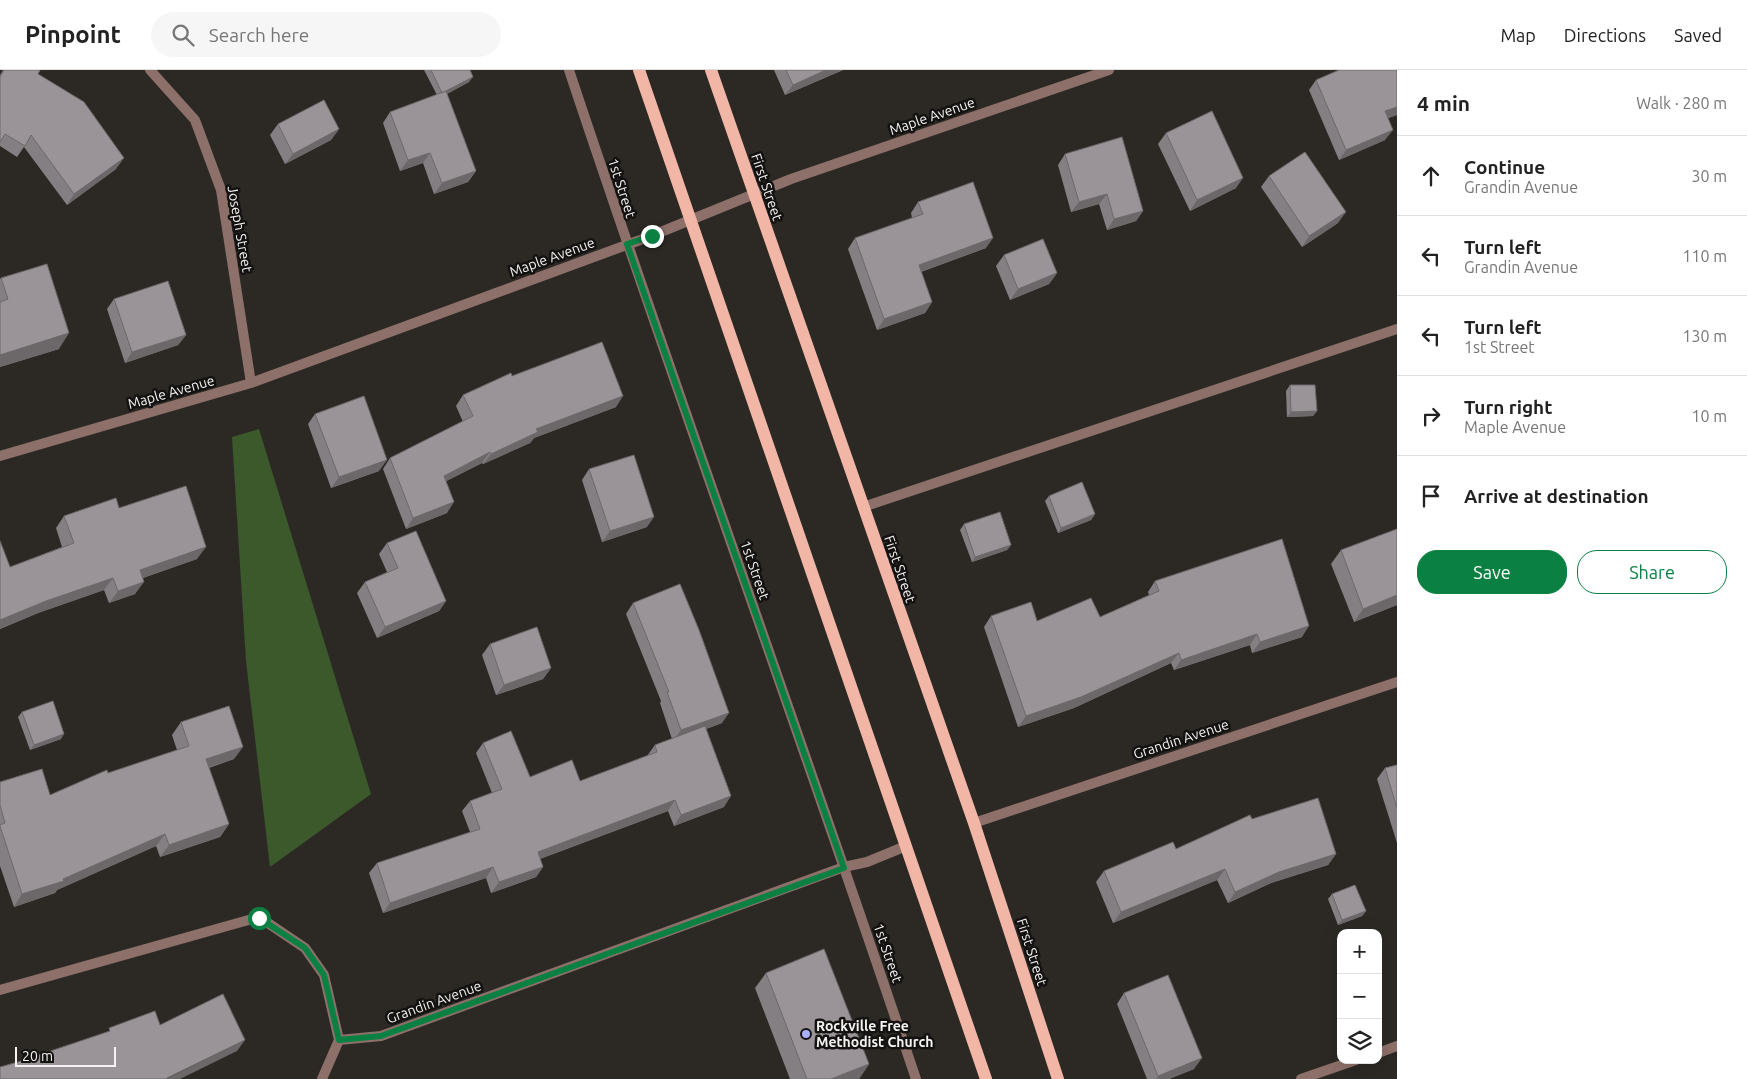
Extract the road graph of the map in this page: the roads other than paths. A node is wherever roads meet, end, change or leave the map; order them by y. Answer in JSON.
{"nodes":[{"id":1,"x":150,"y":70,"type":"edge"},
{"id":2,"x":569,"y":70,"type":"edge"},
{"id":3,"x":639,"y":70,"type":"edge"},
{"id":4,"x":711,"y":70,"type":"edge"},
{"id":5,"x":1109,"y":70,"type":"edge"},
{"id":6,"x":754,"y":195,"type":"junction"},
{"id":7,"x":691,"y":221,"type":"junction"},
{"id":8,"x":627,"y":244,"type":"junction"},
{"id":9,"x":1397,"y":329,"type":"edge"},
{"id":10,"x":251,"y":383,"type":"junction"},
{"id":11,"x":0,"y":456,"type":"edge"},
{"id":12,"x":863,"y":507,"type":"junction"},
{"id":13,"x":1397,"y":682,"type":"edge"},
{"id":14,"x":974,"y":823,"type":"junction"},
{"id":15,"x":906,"y":846,"type":"junction"},
{"id":16,"x":844,"y":868,"type":"junction"},
{"id":17,"x":0,"y":990,"type":"edge"},
{"id":18,"x":339,"y":1040,"type":"junction"},
{"id":19,"x":1397,"y":1046,"type":"edge"},
{"id":20,"x":1382,"y":1051,"type":"edge"},
{"id":21,"x":1344,"y":1064,"type":"edge"},
{"id":22,"x":322,"y":1079,"type":"edge"},
{"id":23,"x":916,"y":1079,"type":"edge"},
{"id":24,"x":986,"y":1079,"type":"edge"},
{"id":25,"x":1058,"y":1079,"type":"edge"},
{"id":26,"x":1301,"y":1079,"type":"edge"}],
"edges":[{"from":1,"to":10,"type":"street","name":"Joseph Street"},
{"from":2,"to":8,"type":"street","name":"1st Street"},
{"from":3,"to":7,"type":"main road"},
{"from":4,"to":6,"type":"main road","name":"First Street"},
{"from":5,"to":6,"type":"street","name":"Maple Avenue"},
{"from":6,"to":7,"type":"street","name":"Maple Avenue"},
{"from":6,"to":12,"type":"main road","name":"First Street"},
{"from":7,"to":8,"type":"street","name":"Maple Avenue"},
{"from":7,"to":15,"type":"main road"},
{"from":8,"to":10,"type":"street","name":"Maple Avenue"},
{"from":8,"to":16,"type":"street","name":"1st Street"},
{"from":9,"to":12,"type":"street"},
{"from":10,"to":11,"type":"street","name":"Maple Avenue"},
{"from":12,"to":14,"type":"main road","name":"First Street"},
{"from":13,"to":14,"type":"street","name":"Grandin Avenue"},
{"from":14,"to":25,"type":"main road","name":"First Street"},
{"from":15,"to":16,"type":"street","name":"Grandin Avenue"},
{"from":15,"to":24,"type":"main road"},
{"from":16,"to":18,"type":"street","name":"Grandin Avenue"},
{"from":16,"to":23,"type":"street","name":"1st Street"},
{"from":17,"to":18,"type":"street"},
{"from":18,"to":22,"type":"street"},
{"from":19,"to":20,"type":"street"},
{"from":21,"to":26,"type":"street"}]}
